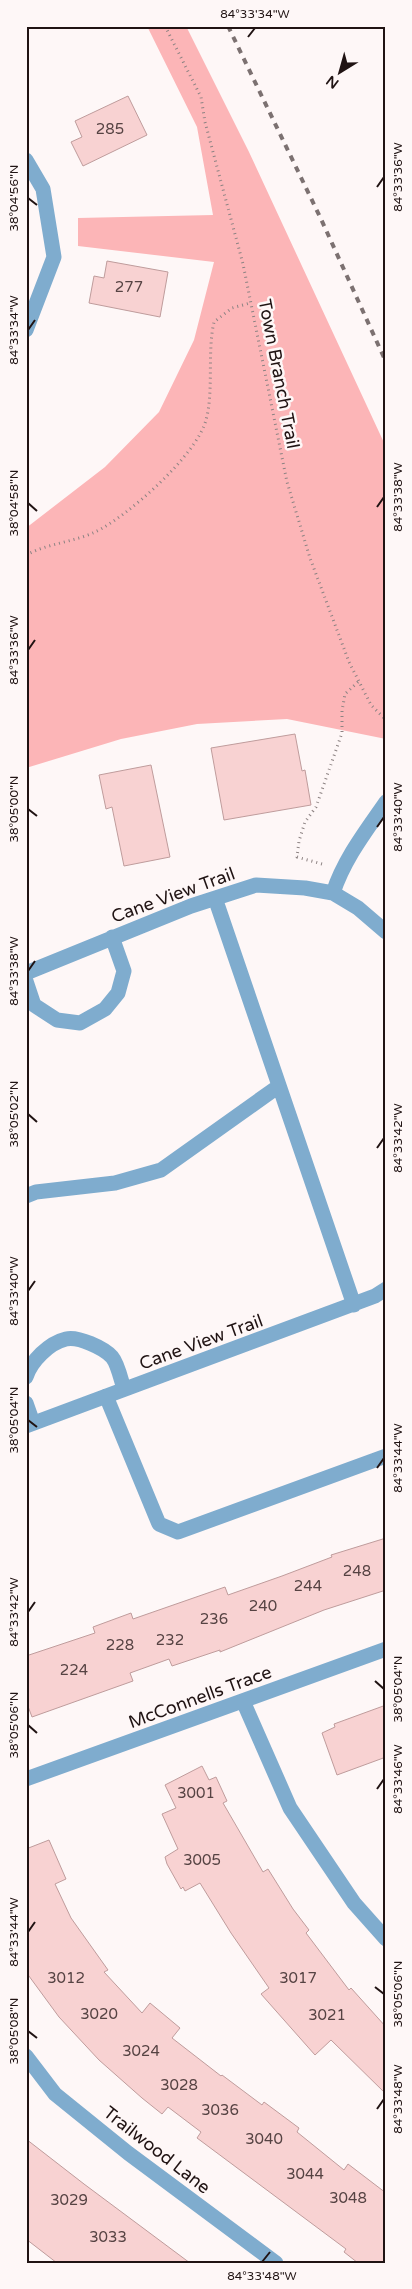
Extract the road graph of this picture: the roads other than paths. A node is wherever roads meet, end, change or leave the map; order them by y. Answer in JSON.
{"nodes":[{"id":1,"x":26,"y":160,"type":"edge"},
{"id":2,"x":26,"y":330,"type":"edge"},
{"id":3,"x":386,"y":802,"type":"edge"},
{"id":4,"x":333,"y":893,"type":"junction"},
{"id":5,"x":215,"y":898,"type":"junction"},
{"id":6,"x":386,"y":932,"type":"edge"},
{"id":7,"x":112,"y":937,"type":"junction"},
{"id":8,"x":26,"y":972,"type":"edge"},
{"id":9,"x":26,"y":981,"type":"edge"},
{"id":10,"x":279,"y":1086,"type":"junction"},
{"id":11,"x":26,"y":1196,"type":"edge"},
{"id":12,"x":386,"y":1289,"type":"edge"},
{"id":13,"x":354,"y":1305,"type":"junction"},
{"id":14,"x":26,"y":1378,"type":"edge"},
{"id":15,"x":124,"y":1390,"type":"junction"},
{"id":16,"x":106,"y":1396,"type":"junction"},
{"id":17,"x":26,"y":1403,"type":"edge"},
{"id":18,"x":29,"y":1425,"type":"edge"},
{"id":19,"x":386,"y":1456,"type":"edge"},
{"id":20,"x":386,"y":1649,"type":"edge"},
{"id":21,"x":243,"y":1701,"type":"junction"},
{"id":22,"x":26,"y":1779,"type":"edge"},
{"id":23,"x":386,"y":1939,"type":"edge"},
{"id":24,"x":26,"y":2056,"type":"edge"},
{"id":25,"x":276,"y":2263,"type":"edge"}],
"edges":[{"from":1,"to":2,"type":"street"},
{"from":3,"to":4,"type":"street"},
{"from":4,"to":5,"type":"street","name":"Cane View Trail"},
{"from":4,"to":6,"type":"street","name":"Cane View Trail"},
{"from":5,"to":7,"type":"street","name":"Cane View Trail"},
{"from":5,"to":10,"type":"street"},
{"from":7,"to":8,"type":"street","name":"Cane View Trail"},
{"from":7,"to":9,"type":"street"},
{"from":10,"to":11,"type":"street"},
{"from":10,"to":13,"type":"street"},
{"from":12,"to":13,"type":"street","name":"Cane View Trail"},
{"from":13,"to":15,"type":"street","name":"Cane View Trail"},
{"from":14,"to":15,"type":"street"},
{"from":15,"to":16,"type":"street","name":"Cane View Trail"},
{"from":16,"to":18,"type":"street","name":"Cane View Trail"},
{"from":16,"to":19,"type":"street"},
{"from":17,"to":18,"type":"street"},
{"from":20,"to":21,"type":"street","name":"McConnells Trace"},
{"from":21,"to":22,"type":"street","name":"McConnells Trace"},
{"from":21,"to":23,"type":"street"},
{"from":24,"to":25,"type":"street","name":"Trailwood Lane"}]}
